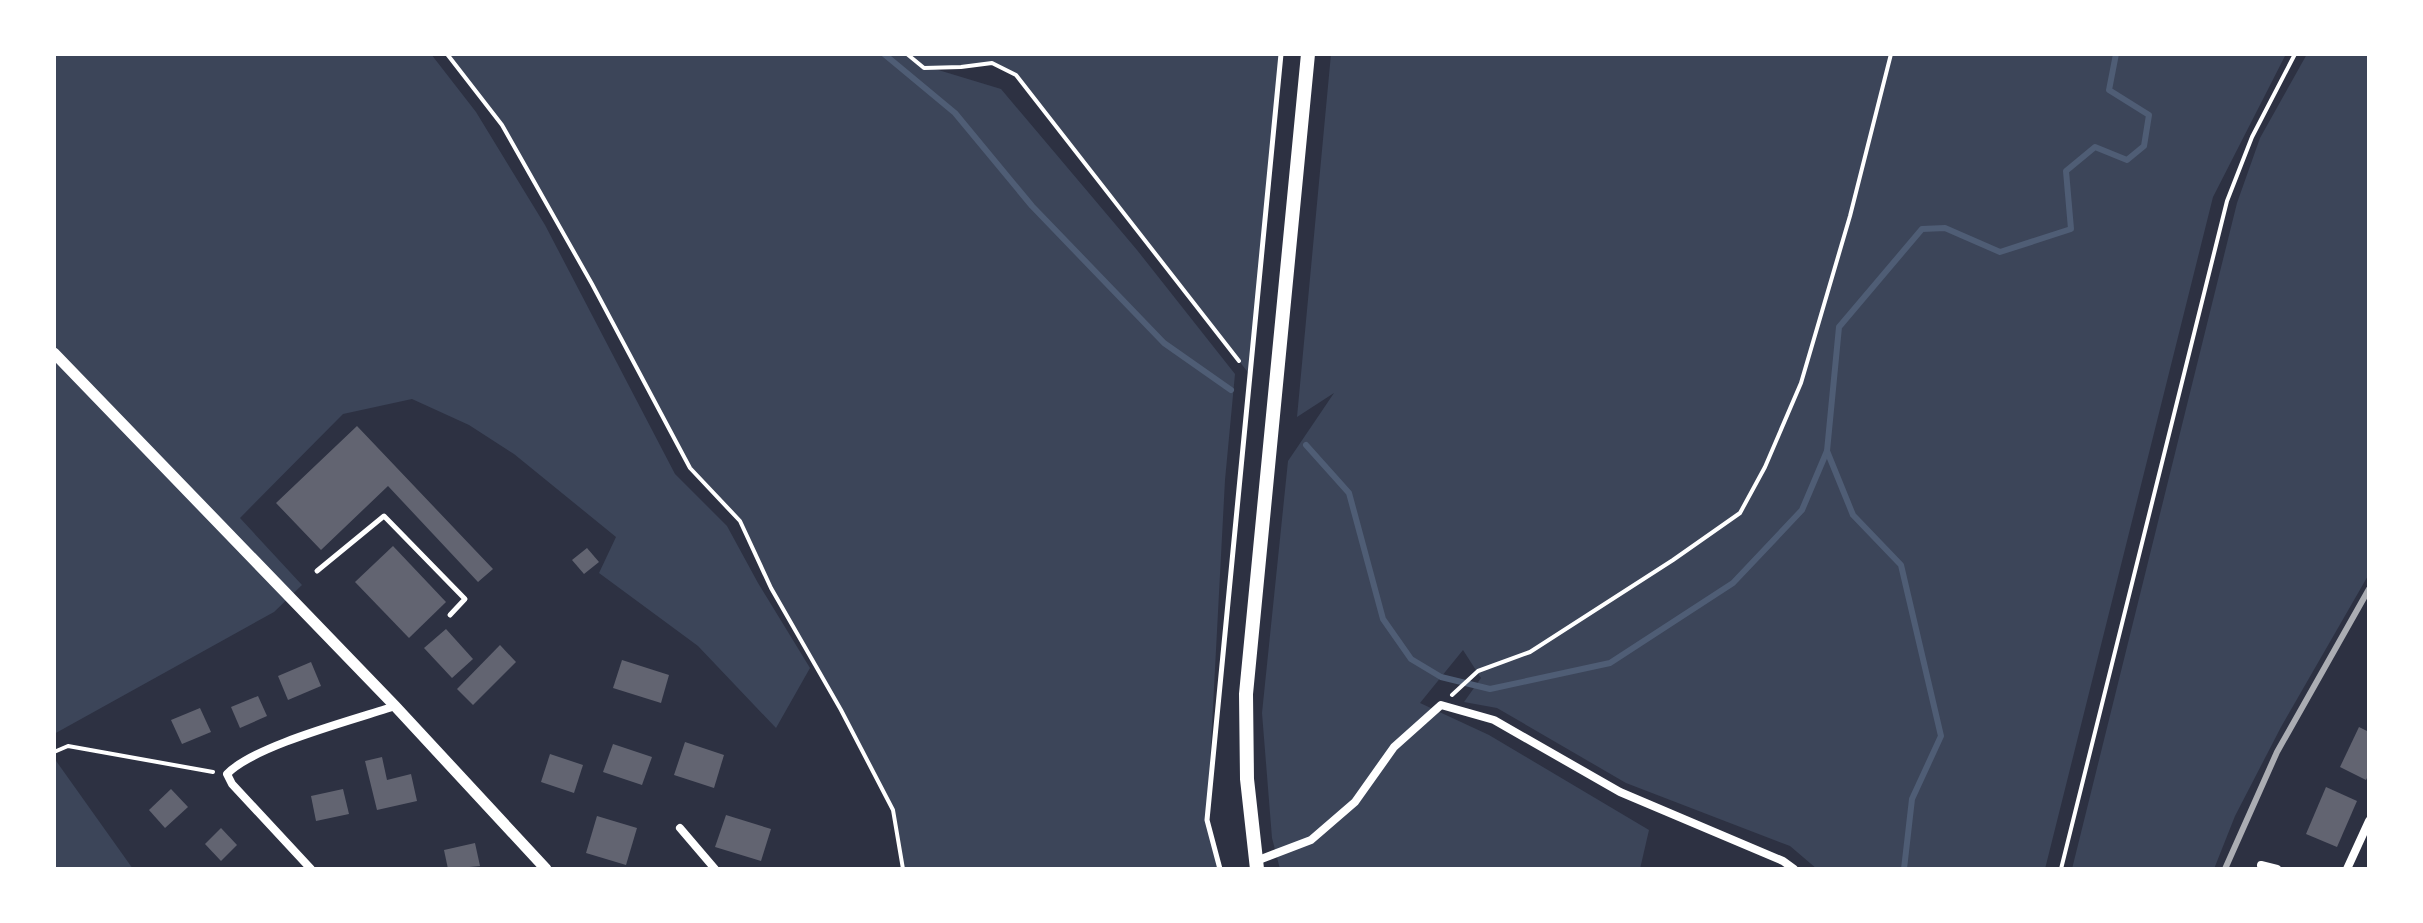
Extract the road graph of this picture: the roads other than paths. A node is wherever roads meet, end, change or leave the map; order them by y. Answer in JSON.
{"nodes":[{"id":1,"x":1281,"y":54,"type":"edge"},
{"id":2,"x":1308,"y":54,"type":"edge"},
{"id":3,"x":54,"y":353,"type":"edge"},
{"id":4,"x":317,"y":571,"type":"dead end"},
{"id":5,"x":450,"y":615,"type":"dead end"},
{"id":6,"x":395,"y":706,"type":"junction"},
{"id":7,"x":2369,"y":821,"type":"edge"},
{"id":8,"x":680,"y":828,"type":"dead end"},
{"id":9,"x":1257,"y":865,"type":"edge"},
{"id":10,"x":2261,"y":865,"type":"dead end"},
{"id":11,"x":311,"y":869,"type":"edge"},
{"id":12,"x":546,"y":869,"type":"edge"},
{"id":13,"x":715,"y":869,"type":"edge"},
{"id":14,"x":1220,"y":869,"type":"edge"},
{"id":15,"x":1794,"y":869,"type":"edge"},
{"id":16,"x":2277,"y":869,"type":"edge"},
{"id":17,"x":2347,"y":869,"type":"edge"}],
"edges":[{"from":1,"to":14,"type":"lane"},
{"from":2,"to":9,"type":"main road"},
{"from":3,"to":6,"type":"street"},
{"from":4,"to":5,"type":"lane"},
{"from":6,"to":11,"type":"street"},
{"from":6,"to":12,"type":"street"},
{"from":7,"to":17,"type":"street"},
{"from":8,"to":13,"type":"street"},
{"from":9,"to":15,"type":"street"},
{"from":10,"to":16,"type":"street"}]}
